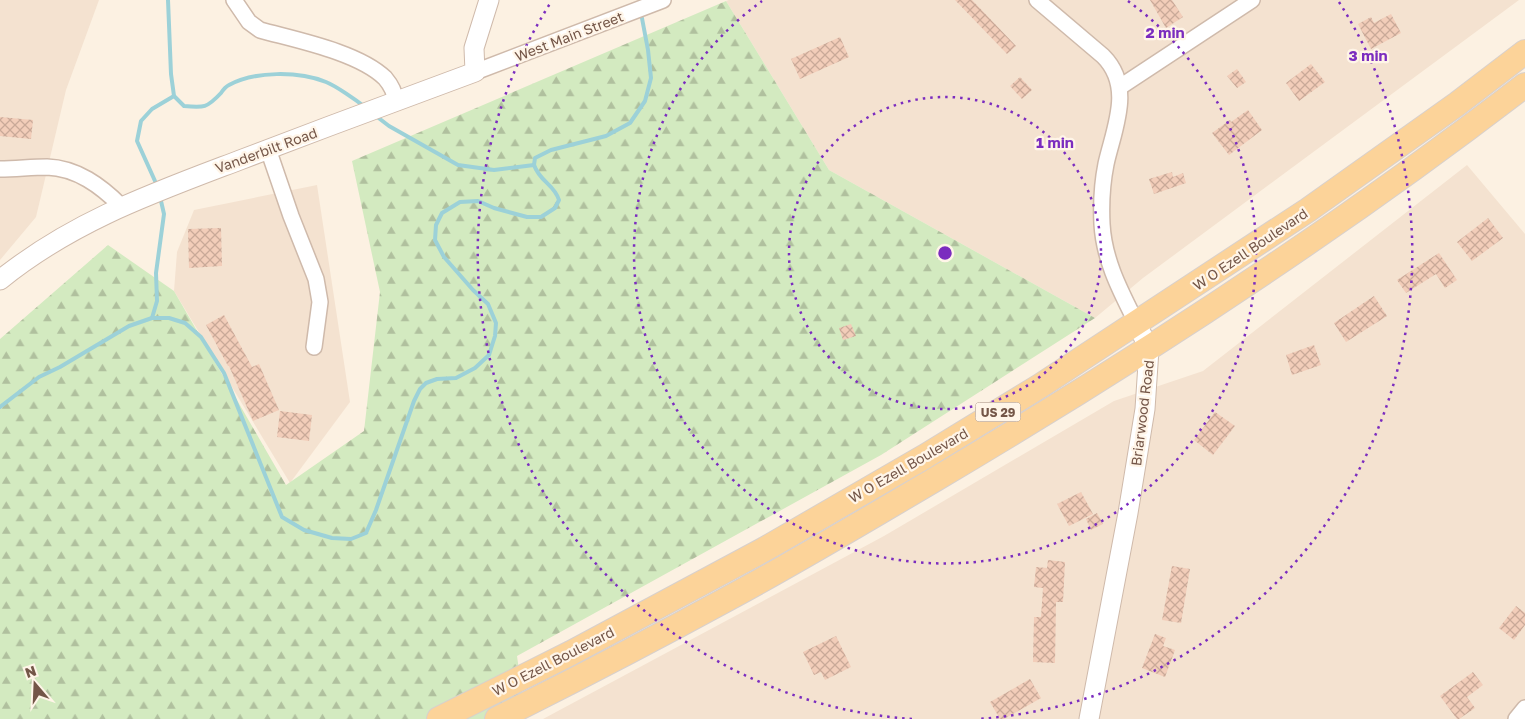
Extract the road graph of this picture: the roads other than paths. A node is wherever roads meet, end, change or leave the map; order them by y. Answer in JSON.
{"nodes":[{"id":1,"x":234,"y":0,"type":"edge"},
{"id":2,"x":488,"y":0,"type":"edge"},
{"id":3,"x":1037,"y":0,"type":"edge"},
{"id":4,"x":1252,"y":0,"type":"edge"},
{"id":5,"x":662,"y":1,"type":"edge"},
{"id":6,"x":1525,"y":52,"type":"edge"},
{"id":7,"x":475,"y":72,"type":"junction"},
{"id":8,"x":1525,"y":85,"type":"edge"},
{"id":9,"x":1120,"y":87,"type":"junction"},
{"id":10,"x":395,"y":103,"type":"junction"},
{"id":11,"x":268,"y":149,"type":"junction"},
{"id":12,"x":0,"y":169,"type":"edge"},
{"id":13,"x":122,"y":206,"type":"junction"},
{"id":14,"x":0,"y":280,"type":"edge"},
{"id":15,"x":1137,"y":324,"type":"junction"},
{"id":16,"x":314,"y":347,"type":"dead end"},
{"id":17,"x":1149,"y":349,"type":"junction"},
{"id":18,"x":924,"y":456,"type":"junction"},
{"id":19,"x":940,"y":476,"type":"junction"},
{"id":20,"x":1525,"y":708,"type":"edge"},
{"id":21,"x":465,"y":713,"type":"edge"},
{"id":22,"x":439,"y":719,"type":"edge"},
{"id":23,"x":497,"y":719,"type":"edge"},
{"id":24,"x":1089,"y":719,"type":"edge"},
{"id":25,"x":1516,"y":719,"type":"edge"}],
"edges":[{"from":1,"to":10,"type":"street"},
{"from":2,"to":7,"type":"street"},
{"from":3,"to":9,"type":"street","name":"Briarwood Road"},
{"from":4,"to":9,"type":"street"},
{"from":5,"to":7,"type":"street","name":"West Main Street"},
{"from":6,"to":15,"type":"main road","name":"W O Ezell Boulevard","number":"US 29"},
{"from":7,"to":10,"type":"street","name":"Vanderbilt Road"},
{"from":8,"to":17,"type":"main road","name":"W O Ezell Boulevard","number":"US 29"},
{"from":9,"to":15,"type":"street","name":"Briarwood Road"},
{"from":10,"to":11,"type":"street","name":"Vanderbilt Road"},
{"from":11,"to":13,"type":"street","name":"Vanderbilt Road"},
{"from":11,"to":16,"type":"street"},
{"from":12,"to":13,"type":"street"},
{"from":13,"to":14,"type":"street","name":"Vanderbilt Road"},
{"from":15,"to":17,"type":"street","name":"Briarwood Road"},
{"from":15,"to":18,"type":"main road","name":"W O Ezell Boulevard","number":"US 29"},
{"from":17,"to":19,"type":"main road","name":"W O Ezell Boulevard","number":"US 29"},
{"from":17,"to":24,"type":"street","name":"Briarwood Road"},
{"from":18,"to":19,"type":"main road"},
{"from":18,"to":21,"type":"main road","name":"W O Ezell Boulevard","number":"US 29"},
{"from":19,"to":23,"type":"main road","name":"W O Ezell Boulevard","number":"US 29"},
{"from":20,"to":25,"type":"street"},
{"from":21,"to":22,"type":"main road","name":"W O Ezell Boulevard","number":"US 29"}]}
